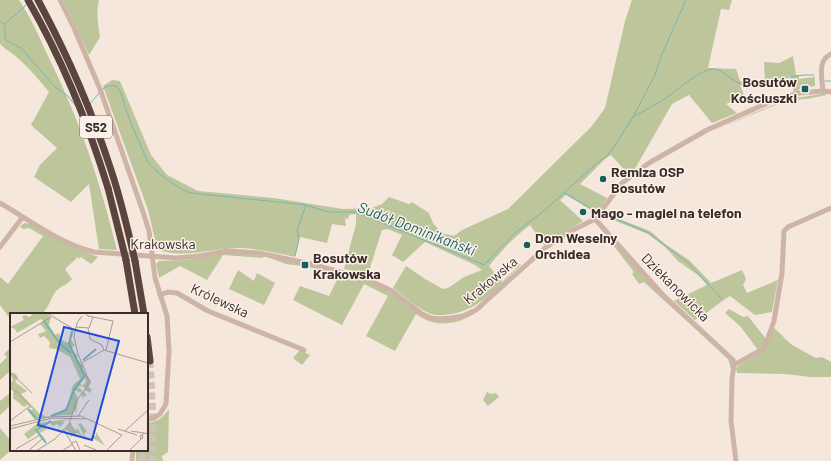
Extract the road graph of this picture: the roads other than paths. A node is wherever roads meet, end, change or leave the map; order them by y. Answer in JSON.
{"nodes":[{"id":1,"x":28,"y":0,"type":"edge"},
{"id":2,"x":38,"y":0,"type":"edge"},
{"id":3,"x":60,"y":0,"type":"edge"},
{"id":4,"x":831,"y":54,"type":"edge"},
{"id":5,"x":823,"y":91,"type":"junction"},
{"id":6,"x":831,"y":92,"type":"edge"},
{"id":7,"x":1,"y":204,"type":"edge"},
{"id":8,"x":831,"y":208,"type":"edge"},
{"id":9,"x":22,"y":218,"type":"junction"},
{"id":10,"x":595,"y":219,"type":"junction"},
{"id":11,"x":0,"y":247,"type":"edge"},
{"id":12,"x":151,"y":257,"type":"junction"},
{"id":13,"x":160,"y":295,"type":"junction"},
{"id":14,"x":135,"y":313,"type":"edge"},
{"id":15,"x":144,"y":313,"type":"edge"},
{"id":16,"x":148,"y":345,"type":"edge"},
{"id":17,"x":304,"y":350,"type":"dead end"},
{"id":18,"x":150,"y":361,"type":"dead end"},
{"id":19,"x":734,"y":365,"type":"junction"},
{"id":20,"x":148,"y":419,"type":"edge"},
{"id":21,"x":133,"y":451,"type":"edge"},
{"id":22,"x":132,"y":461,"type":"edge"},
{"id":23,"x":736,"y":461,"type":"edge"}],
"edges":[{"from":1,"to":14,"type":"highway","number":"S52","bridge":true},
{"from":2,"to":15,"type":"highway","number":"S52","bridge":true},
{"from":3,"to":12,"type":"street"},
{"from":4,"to":5,"type":"street"},
{"from":5,"to":6,"type":"street","name":"Krakowska"},
{"from":5,"to":10,"type":"street","name":"Krakowska"},
{"from":7,"to":9,"type":"street","name":"Krakowska"},
{"from":8,"to":19,"type":"street"},
{"from":9,"to":11,"type":"street"},
{"from":9,"to":12,"type":"street","name":"Krakowska"},
{"from":10,"to":12,"type":"street","name":"Krakowska"},
{"from":10,"to":19,"type":"street","name":"Dziekanowicka"},
{"from":12,"to":13,"type":"street"},
{"from":13,"to":17,"type":"street","name":"Królewska"},
{"from":13,"to":20,"type":"street"},
{"from":16,"to":18,"type":"highway"},
{"from":19,"to":23,"type":"street"},
{"from":21,"to":22,"type":"street"}]}
